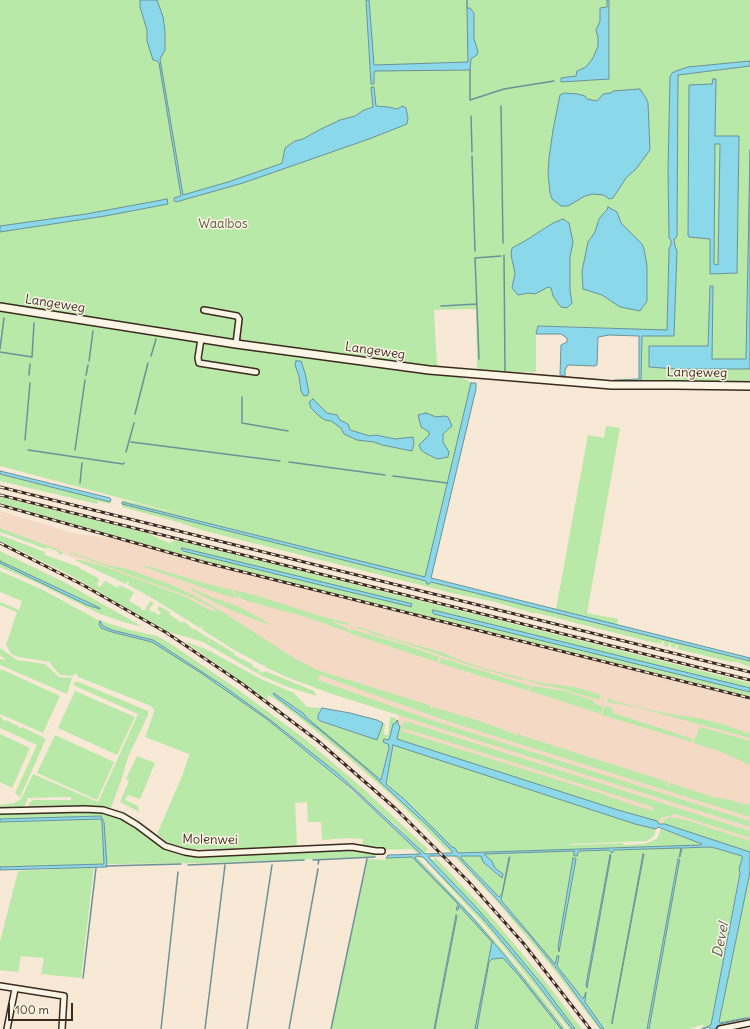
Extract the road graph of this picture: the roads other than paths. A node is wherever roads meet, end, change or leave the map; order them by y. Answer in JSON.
{"nodes":[{"id":1,"x":0,"y":307,"type":"edge"},
{"id":2,"x":204,"y":310,"type":"dead end"},
{"id":3,"x":201,"y":339,"type":"junction"},
{"id":4,"x":236,"y":344,"type":"junction"},
{"id":5,"x":256,"y":372,"type":"dead end"},
{"id":6,"x":750,"y":386,"type":"edge"},
{"id":7,"x":0,"y":811,"type":"edge"},
{"id":8,"x":382,"y":851,"type":"dead end"},
{"id":9,"x":0,"y":986,"type":"edge"},
{"id":10,"x":15,"y":989,"type":"junction"},
{"id":11,"x":750,"y":1023,"type":"edge"},
{"id":12,"x":7,"y":1029,"type":"edge"},
{"id":13,"x":62,"y":1029,"type":"edge"},
{"id":14,"x":720,"y":1029,"type":"edge"}],
"edges":[{"from":1,"to":3,"type":"main road","name":"Langeweg"},
{"from":2,"to":4,"type":"street"},
{"from":3,"to":4,"type":"main road","name":"Langeweg"},
{"from":3,"to":5,"type":"street"},
{"from":4,"to":6,"type":"main road","name":"Langeweg"},
{"from":7,"to":8,"type":"street","name":"Molenwei"},
{"from":9,"to":10,"type":"street"},
{"from":10,"to":12,"type":"street"},
{"from":10,"to":13,"type":"street"},
{"from":11,"to":14,"type":"street"}]}
